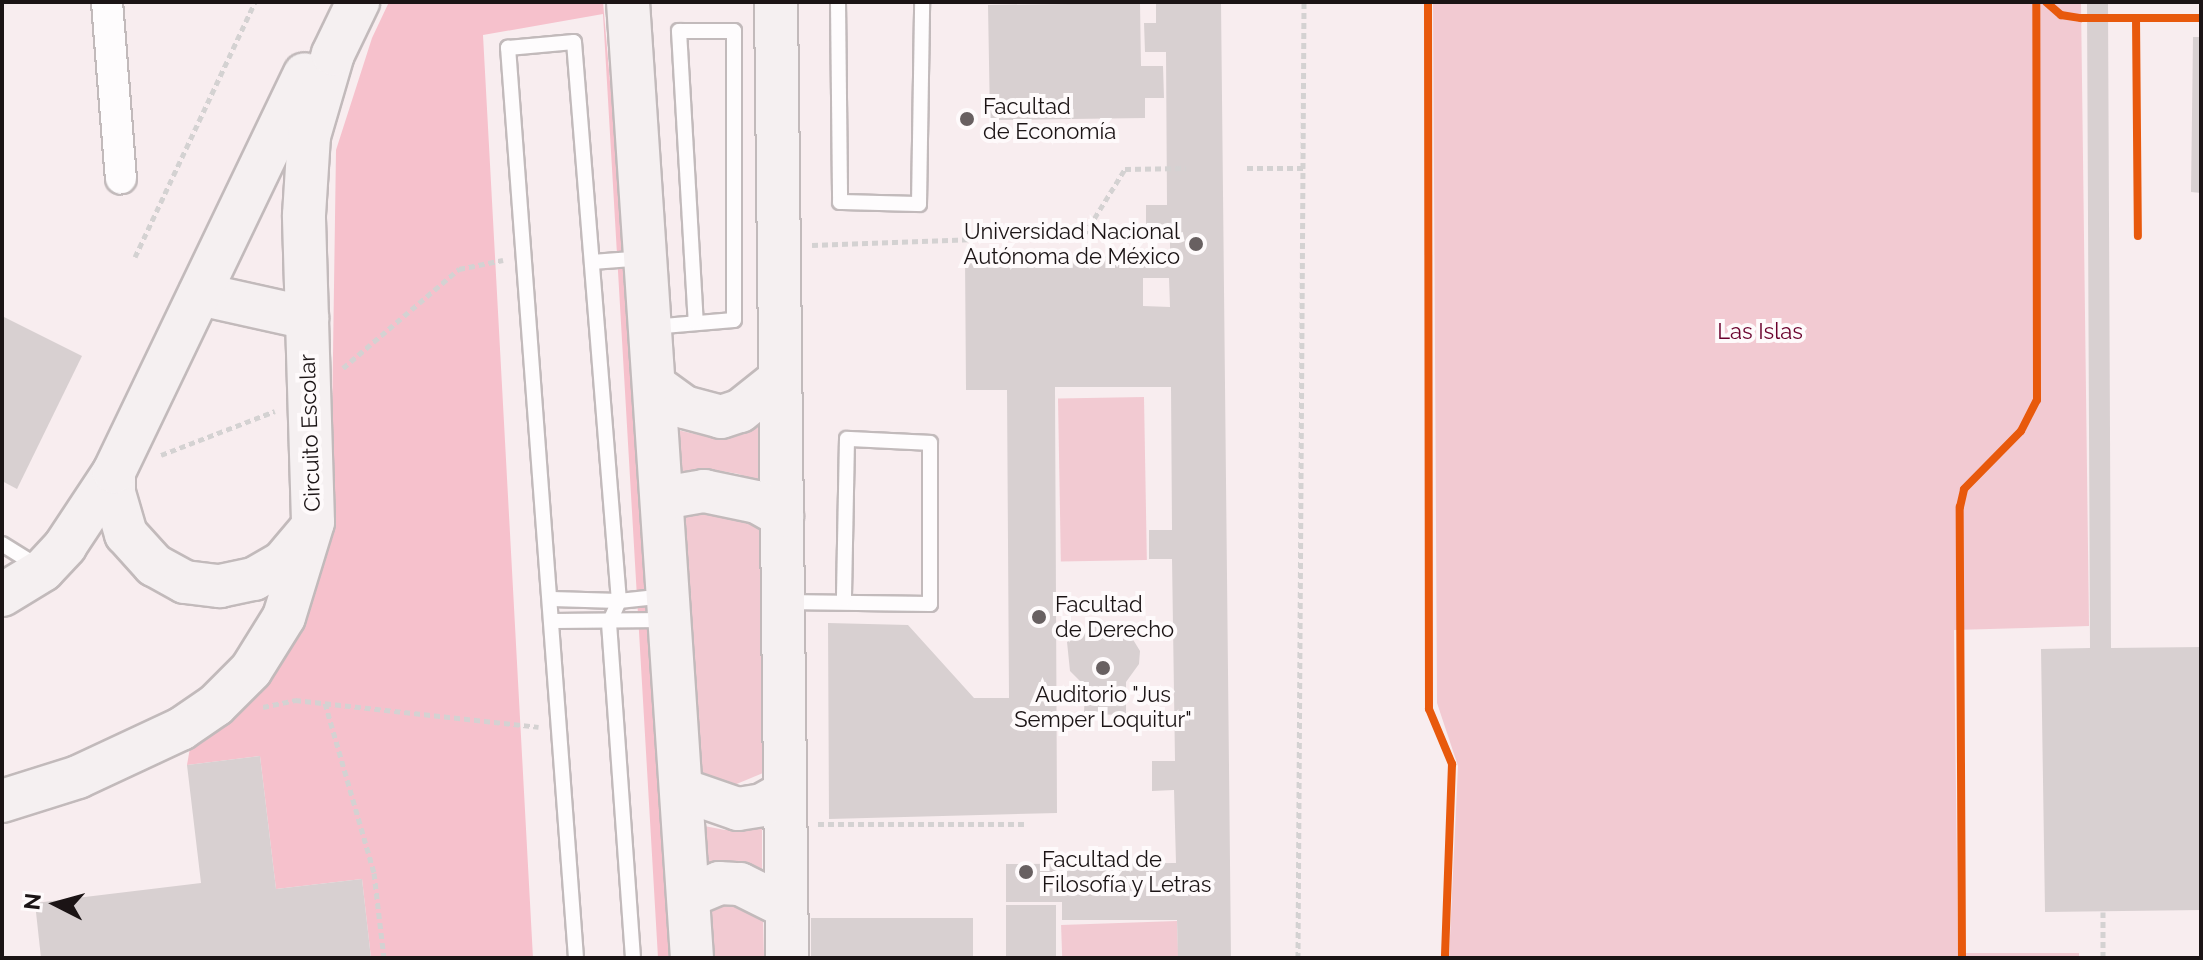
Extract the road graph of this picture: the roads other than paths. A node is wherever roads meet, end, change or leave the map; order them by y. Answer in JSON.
{"nodes":[{"id":1,"x":107,"y":2,"type":"edge"},
{"id":2,"x":340,"y":2,"type":"edge"},
{"id":3,"x":358,"y":2,"type":"edge"},
{"id":4,"x":628,"y":2,"type":"edge"},
{"id":5,"x":776,"y":2,"type":"edge"},
{"id":6,"x":838,"y":2,"type":"edge"},
{"id":7,"x":922,"y":2,"type":"edge"},
{"id":8,"x":121,"y":178,"type":"dead end"},
{"id":9,"x":632,"y":259,"type":"dead end"},
{"id":10,"x":592,"y":262,"type":"junction"},
{"id":11,"x":200,"y":294,"type":"junction"},
{"id":12,"x":307,"y":318,"type":"junction"},
{"id":13,"x":696,"y":323,"type":"junction"},
{"id":14,"x":644,"y":328,"type":"junction"},
{"id":15,"x":780,"y":379,"type":"junction"},
{"id":16,"x":654,"y":385,"type":"junction"},
{"id":17,"x":114,"y":472,"type":"junction"},
{"id":18,"x":663,"y":498,"type":"junction"},
{"id":19,"x":782,"y":516,"type":"junction"},
{"id":20,"x":313,"y":522,"type":"junction"},
{"id":21,"x":2,"y":544,"type":"edge"},
{"id":22,"x":43,"y":570,"type":"junction"},
{"id":23,"x":2,"y":595,"type":"edge"},
{"id":24,"x":552,"y":599,"type":"junction"},
{"id":25,"x":844,"y":599,"type":"junction"},
{"id":26,"x":619,"y":601,"type":"junction"},
{"id":27,"x":780,"y":603,"type":"junction"},
{"id":28,"x":671,"y":607,"type":"junction"},
{"id":29,"x":553,"y":621,"type":"junction"},
{"id":30,"x":609,"y":623,"type":"junction"},
{"id":31,"x":683,"y":790,"type":"junction"},
{"id":32,"x":2,"y":801,"type":"edge"},
{"id":33,"x":795,"y":808,"type":"junction"},
{"id":34,"x":689,"y":896,"type":"junction"},
{"id":35,"x":786,"y":907,"type":"junction"},
{"id":36,"x":576,"y":958,"type":"edge"},
{"id":37,"x":633,"y":958,"type":"edge"},
{"id":38,"x":692,"y":958,"type":"edge"},
{"id":39,"x":787,"y":958,"type":"edge"}],
"edges":[{"from":1,"to":8,"type":"street"},
{"from":2,"to":11,"type":"street"},
{"from":3,"to":12,"type":"street","name":"Circuito Escolar"},
{"from":4,"to":14,"type":"street"},
{"from":5,"to":15,"type":"street"},
{"from":6,"to":7,"type":"lane"},
{"from":9,"to":10,"type":"lane"},
{"from":10,"to":24,"type":"lane"},
{"from":10,"to":26,"type":"lane"},
{"from":11,"to":12,"type":"street"},
{"from":11,"to":17,"type":"street"},
{"from":12,"to":20,"type":"street","name":"Circuito Escolar"},
{"from":13,"to":13,"type":"lane"},
{"from":13,"to":14,"type":"lane"},
{"from":14,"to":16,"type":"street"},
{"from":15,"to":16,"type":"street"},
{"from":15,"to":19,"type":"street"},
{"from":16,"to":18,"type":"street"},
{"from":17,"to":20,"type":"street"},
{"from":17,"to":22,"type":"street"},
{"from":18,"to":19,"type":"street"},
{"from":18,"to":28,"type":"street"},
{"from":19,"to":27,"type":"street"},
{"from":20,"to":32,"type":"street","name":"Circuito Escolar"},
{"from":21,"to":22,"type":"lane"},
{"from":22,"to":23,"type":"street"},
{"from":24,"to":26,"type":"lane"},
{"from":24,"to":29,"type":"lane"},
{"from":25,"to":25,"type":"lane"},
{"from":25,"to":27,"type":"lane"},
{"from":26,"to":28,"type":"lane"},
{"from":26,"to":30,"type":"lane"},
{"from":27,"to":33,"type":"street"},
{"from":28,"to":30,"type":"lane"},
{"from":28,"to":31,"type":"street"},
{"from":29,"to":30,"type":"lane"},
{"from":29,"to":36,"type":"lane"},
{"from":30,"to":37,"type":"lane"},
{"from":31,"to":33,"type":"street"},
{"from":31,"to":34,"type":"street"},
{"from":33,"to":35,"type":"street"},
{"from":34,"to":35,"type":"street"},
{"from":34,"to":38,"type":"street"},
{"from":35,"to":39,"type":"street"}]}
